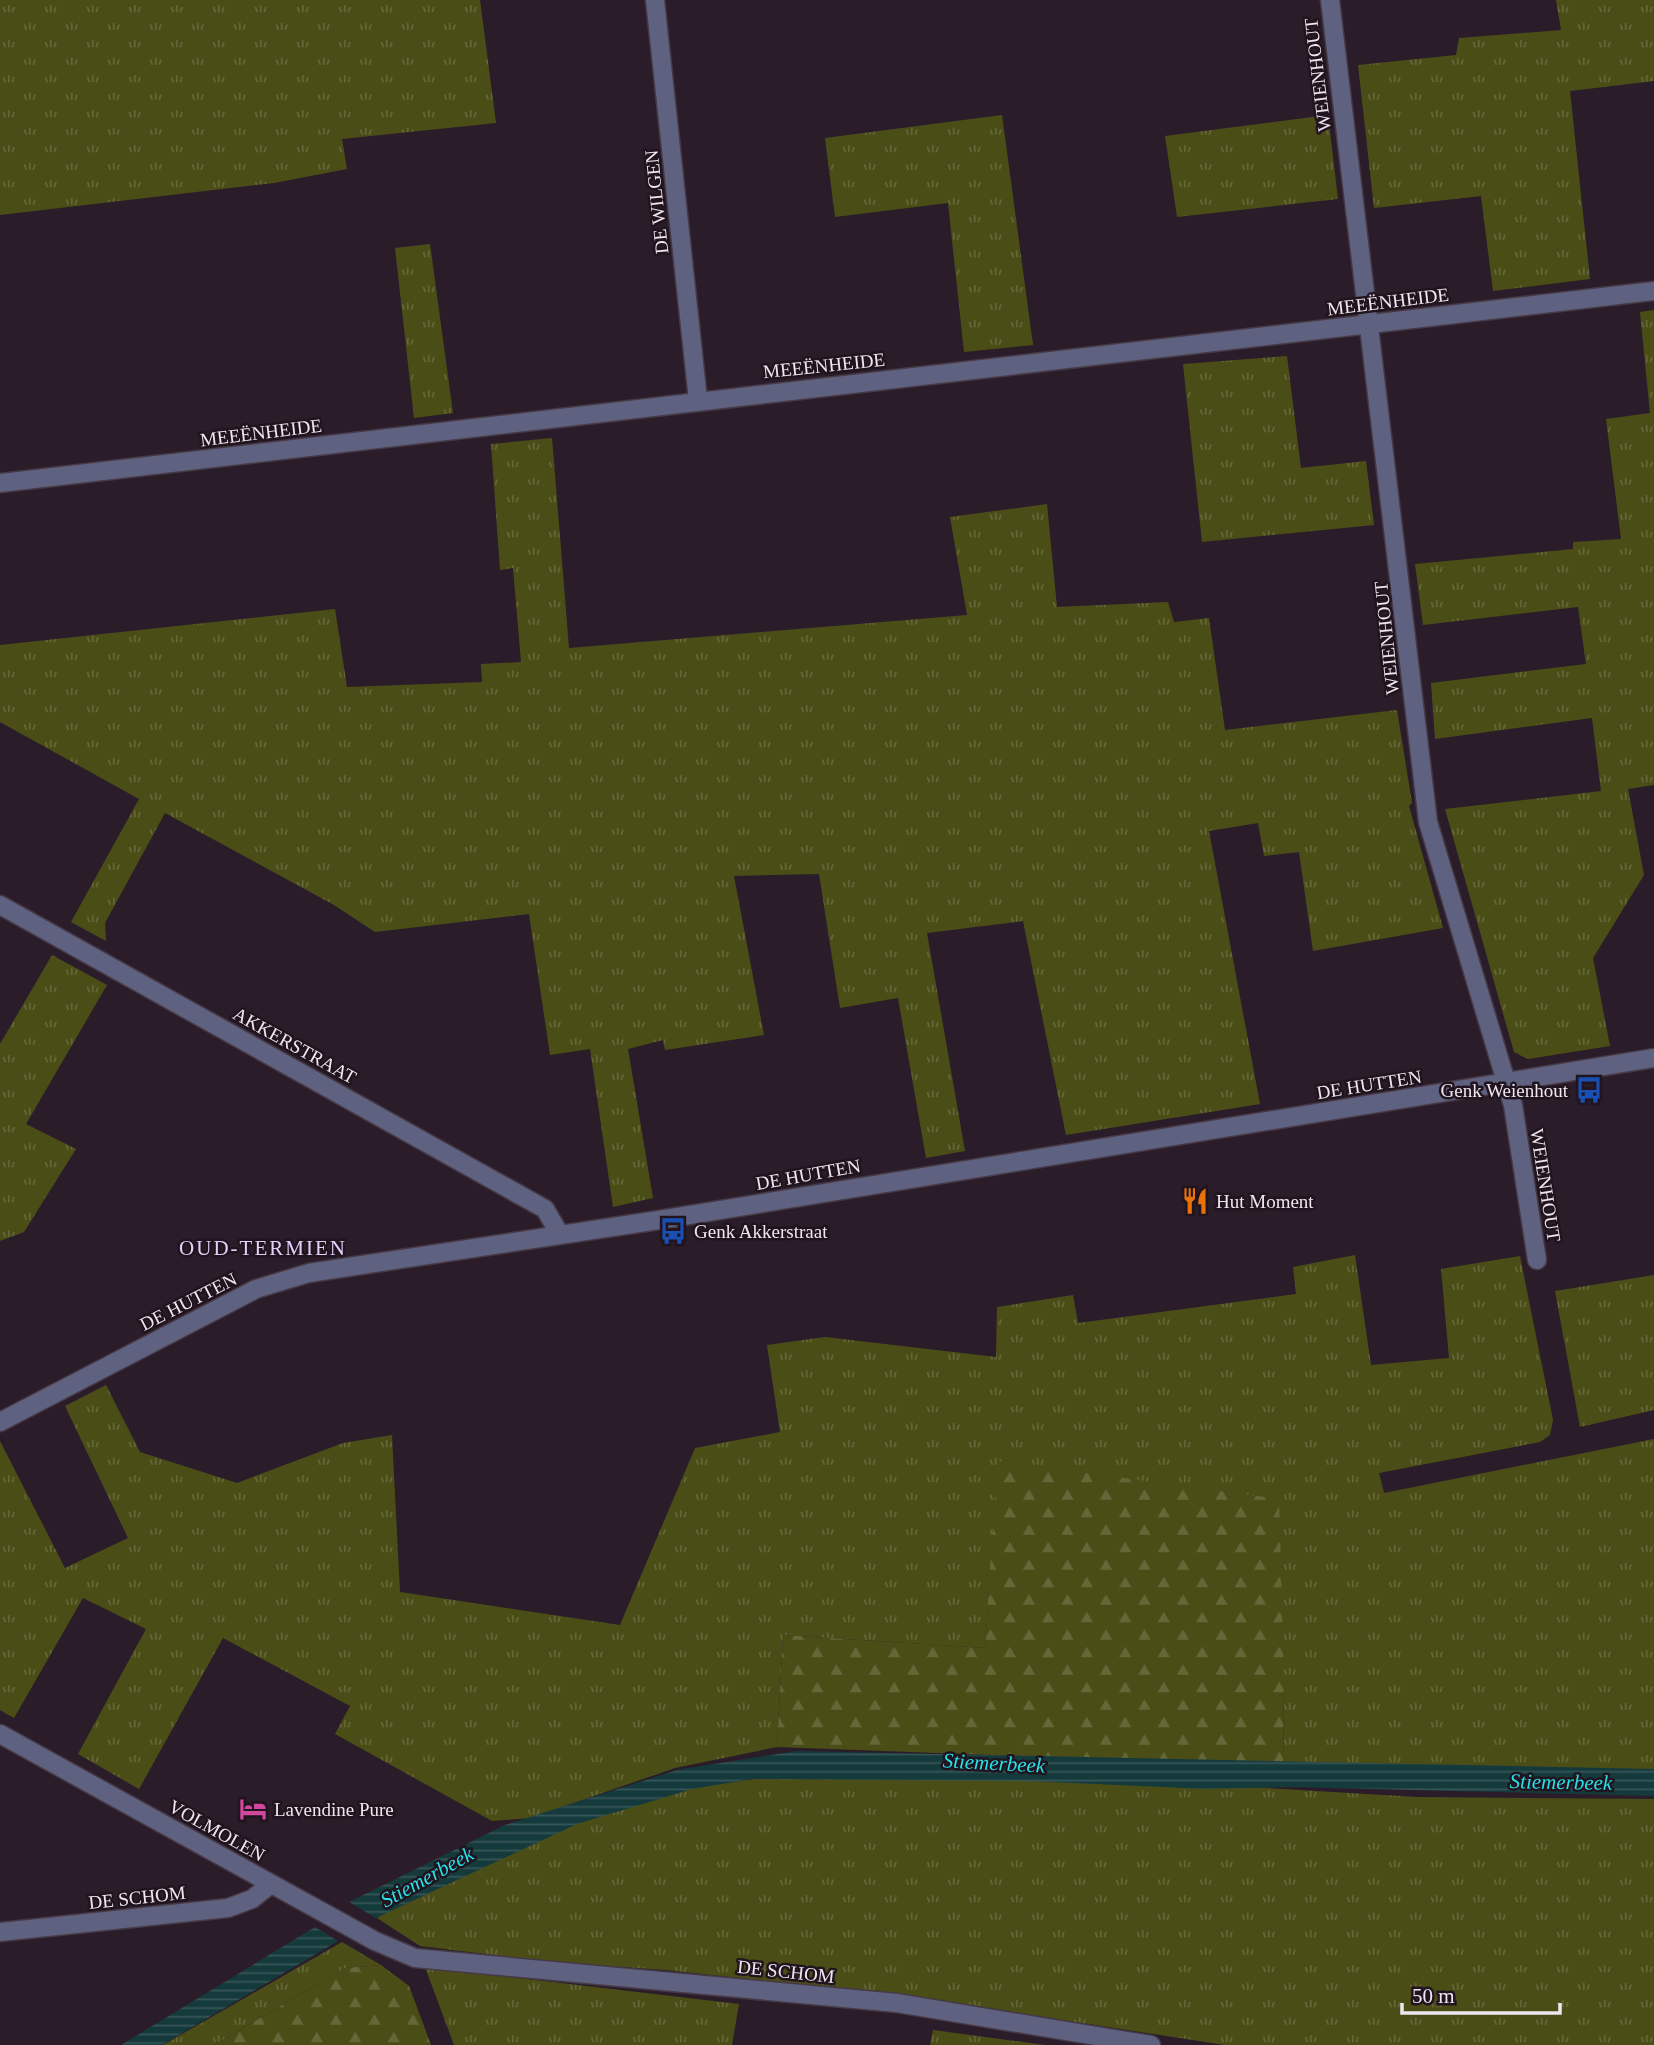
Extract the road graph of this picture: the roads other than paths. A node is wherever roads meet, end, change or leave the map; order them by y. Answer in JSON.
{"nodes":[{"id":1,"x":654,"y":0,"type":"edge"},
{"id":2,"x":1330,"y":0,"type":"edge"},
{"id":3,"x":1654,"y":291,"type":"edge"},
{"id":4,"x":1368,"y":325,"type":"junction"},
{"id":5,"x":698,"y":400,"type":"junction"},
{"id":6,"x":0,"y":483,"type":"edge"},
{"id":7,"x":0,"y":905,"type":"edge"},
{"id":8,"x":1654,"y":1058,"type":"edge"},
{"id":9,"x":1506,"y":1083,"type":"junction"},
{"id":10,"x":559,"y":1233,"type":"junction"},
{"id":11,"x":1537,"y":1260,"type":"dead end"},
{"id":12,"x":0,"y":1422,"type":"edge"},
{"id":13,"x":0,"y":1734,"type":"edge"},
{"id":14,"x":271,"y":1884,"type":"junction"},
{"id":15,"x":0,"y":1932,"type":"edge"},
{"id":16,"x":415,"y":1958,"type":"joint"},
{"id":17,"x":1151,"y":2045,"type":"edge"}],
"edges":[{"from":1,"to":5,"type":"street","name":"DE WILGEN"},
{"from":2,"to":4,"type":"street","name":"WEIENHOUT"},
{"from":3,"to":4,"type":"street","name":"MEEËNHEIDE"},
{"from":4,"to":5,"type":"street","name":"MEEËNHEIDE"},
{"from":4,"to":9,"type":"street","name":"WEIENHOUT"},
{"from":5,"to":6,"type":"street","name":"MEEËNHEIDE"},
{"from":7,"to":10,"type":"street","name":"AKKERSTRAAT"},
{"from":8,"to":9,"type":"street","name":"DE HUTTEN"},
{"from":9,"to":10,"type":"street","name":"DE HUTTEN"},
{"from":9,"to":11,"type":"street","name":"WEIENHOUT"},
{"from":10,"to":12,"type":"street","name":"DE HUTTEN"},
{"from":13,"to":14,"type":"street","name":"VOLMOLEN"},
{"from":14,"to":15,"type":"street","name":"DE SCHOM"},
{"from":14,"to":16,"type":"street","name":"VOLMOLEN"},
{"from":16,"to":17,"type":"street","name":"DE SCHOM"}]}
